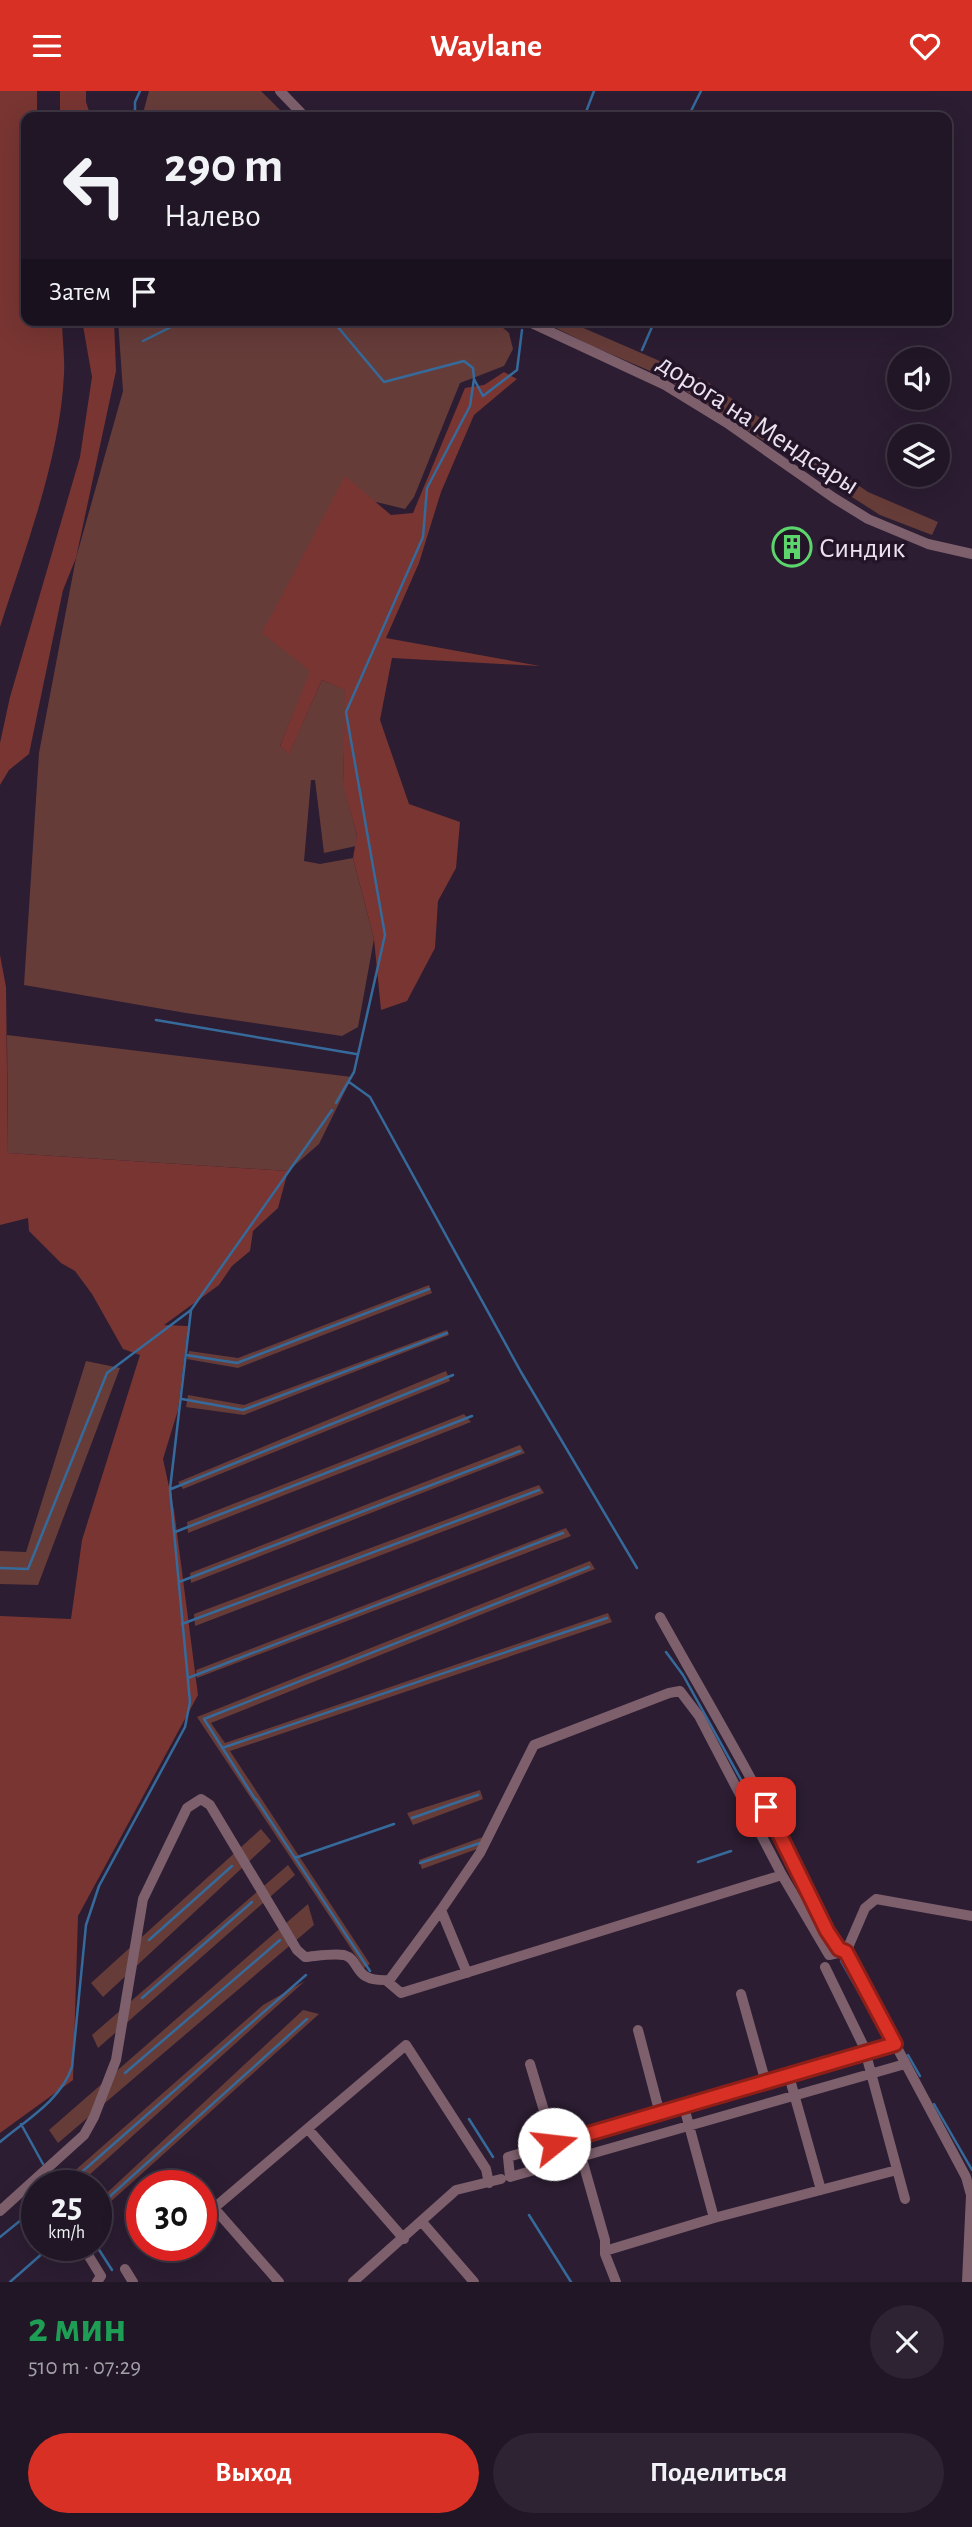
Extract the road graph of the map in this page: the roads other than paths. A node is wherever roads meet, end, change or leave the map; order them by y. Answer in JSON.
{"nodes":[{"id":1,"x":280,"y":91,"type":"edge"},
{"id":2,"x":300,"y":112,"type":"edge"},
{"id":3,"x":538,"y":326,"type":"edge"},
{"id":4,"x":972,"y":554,"type":"edge"},
{"id":5,"x":660,"y":1617,"type":"dead end"},
{"id":6,"x":782,"y":1875,"type":"junction"},
{"id":7,"x":441,"y":1910,"type":"junction"},
{"id":8,"x":972,"y":1916,"type":"edge"},
{"id":9,"x":843,"y":1950,"type":"junction"},
{"id":10,"x":825,"y":1967,"type":"dead end"},
{"id":11,"x":467,"y":1973,"type":"junction"},
{"id":12,"x":389,"y":1980,"type":"junction"},
{"id":13,"x":741,"y":1994,"type":"dead end"},
{"id":14,"x":638,"y":2030,"type":"dead end"},
{"id":15,"x":895,"y":2044,"type":"junction"},
{"id":16,"x":865,"y":2054,"type":"junction"},
{"id":17,"x":530,"y":2064,"type":"dead end"},
{"id":18,"x":905,"y":2064,"type":"junction"},
{"id":19,"x":870,"y":2074,"type":"junction"},
{"id":20,"x":789,"y":2076,"type":"junction"},
{"id":21,"x":766,"y":2083,"type":"junction"},
{"id":22,"x":795,"y":2096,"type":"junction"},
{"id":23,"x":684,"y":2107,"type":"junction"},
{"id":24,"x":660,"y":2113,"type":"junction"},
{"id":25,"x":689,"y":2126,"type":"junction"},
{"id":26,"x":308,"y":2129,"type":"junction"},
{"id":27,"x":576,"y":2138,"type":"junction"},
{"id":28,"x":554,"y":2144,"type":"junction"},
{"id":29,"x":581,"y":2158,"type":"junction"},
{"id":30,"x":53,"y":2170,"type":"edge"},
{"id":31,"x":897,"y":2170,"type":"junction"},
{"id":32,"x":501,"y":2179,"type":"dead end"},
{"id":33,"x":489,"y":2183,"type":"junction"},
{"id":34,"x":821,"y":2190,"type":"junction"},
{"id":35,"x":21,"y":2196,"type":"edge"},
{"id":36,"x":905,"y":2199,"type":"dead end"},
{"id":37,"x":0,"y":2211,"type":"edge"},
{"id":38,"x":714,"y":2218,"type":"junction"},
{"id":39,"x":422,"y":2223,"type":"junction"},
{"id":40,"x":404,"y":2239,"type":"junction"},
{"id":41,"x":605,"y":2251,"type":"junction"},
{"id":42,"x":92,"y":2261,"type":"edge"},
{"id":43,"x":125,"y":2269,"type":"dead end"},
{"id":44,"x":97,"y":2282,"type":"edge"},
{"id":45,"x":133,"y":2282,"type":"edge"},
{"id":46,"x":279,"y":2282,"type":"edge"},
{"id":47,"x":353,"y":2282,"type":"edge"},
{"id":48,"x":474,"y":2282,"type":"edge"},
{"id":49,"x":616,"y":2282,"type":"edge"},
{"id":50,"x":967,"y":2282,"type":"edge"}],
"edges":[{"from":1,"to":2,"type":"street"},
{"from":3,"to":4,"type":"street","name":"дорога на Мендсары"},
{"from":5,"to":9,"type":"street"},
{"from":6,"to":7,"type":"street"},
{"from":6,"to":9,"type":"street"},
{"from":6,"to":11,"type":"street"},
{"from":7,"to":11,"type":"street"},
{"from":7,"to":12,"type":"street"},
{"from":8,"to":9,"type":"street"},
{"from":9,"to":15,"type":"street"},
{"from":10,"to":16,"type":"street"},
{"from":11,"to":12,"type":"street"},
{"from":12,"to":30,"type":"street"},
{"from":13,"to":21,"type":"street"},
{"from":14,"to":24,"type":"street"},
{"from":15,"to":16,"type":"street"},
{"from":15,"to":18,"type":"street"},
{"from":16,"to":19,"type":"street"},
{"from":16,"to":20,"type":"street"},
{"from":17,"to":28,"type":"street"},
{"from":18,"to":19,"type":"street"},
{"from":18,"to":50,"type":"street"},
{"from":19,"to":22,"type":"street"},
{"from":19,"to":31,"type":"street"},
{"from":20,"to":21,"type":"street"},
{"from":20,"to":22,"type":"street"},
{"from":21,"to":23,"type":"street"},
{"from":22,"to":25,"type":"street"},
{"from":22,"to":34,"type":"street"},
{"from":23,"to":24,"type":"street"},
{"from":23,"to":25,"type":"street"},
{"from":24,"to":27,"type":"street"},
{"from":25,"to":29,"type":"street"},
{"from":25,"to":38,"type":"street"},
{"from":26,"to":33,"type":"street"},
{"from":26,"to":40,"type":"street"},
{"from":26,"to":46,"type":"street"},
{"from":27,"to":28,"type":"street"},
{"from":27,"to":29,"type":"street"},
{"from":28,"to":29,"type":"street"},
{"from":29,"to":41,"type":"street"},
{"from":31,"to":34,"type":"street"},
{"from":31,"to":36,"type":"street"},
{"from":32,"to":33,"type":"street"},
{"from":33,"to":39,"type":"street"},
{"from":34,"to":38,"type":"street"},
{"from":35,"to":37,"type":"street"},
{"from":38,"to":41,"type":"street"},
{"from":39,"to":40,"type":"street"},
{"from":39,"to":48,"type":"street"},
{"from":40,"to":47,"type":"street"},
{"from":41,"to":49,"type":"street"},
{"from":42,"to":44,"type":"street"},
{"from":43,"to":45,"type":"street"}]}
